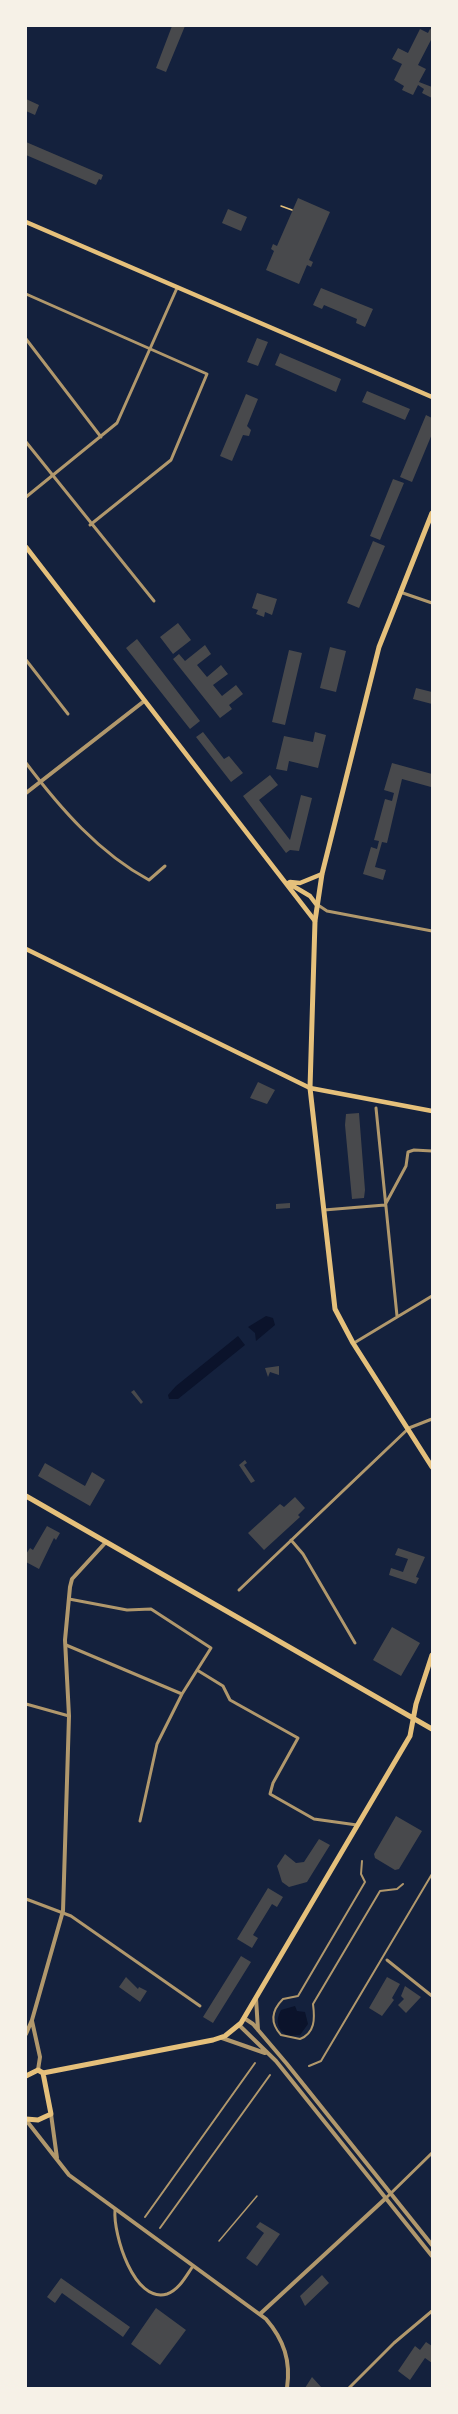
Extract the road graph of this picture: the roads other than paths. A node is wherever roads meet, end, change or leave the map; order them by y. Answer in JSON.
{"nodes":[{"id":1,"x":26,"y":222,"type":"edge"},
{"id":2,"x":177,"y":288,"type":"junction"},
{"id":3,"x":26,"y":294,"type":"edge"},
{"id":4,"x":26,"y":339,"type":"edge"},
{"id":5,"x":151,"y":348,"type":"junction"},
{"id":6,"x":432,"y":397,"type":"edge"},
{"id":7,"x":101,"y":438,"type":"junction"},
{"id":8,"x":26,"y":442,"type":"edge"},
{"id":9,"x":52,"y":477,"type":"junction"},
{"id":10,"x":26,"y":497,"type":"edge"},
{"id":11,"x":432,"y":513,"type":"edge"},
{"id":12,"x":90,"y":525,"type":"junction"},
{"id":13,"x":26,"y":547,"type":"edge"},
{"id":14,"x":400,"y":592,"type":"junction"},
{"id":15,"x":154,"y":602,"type":"dead end"},
{"id":16,"x":432,"y":603,"type":"edge"},
{"id":17,"x":26,"y":660,"type":"edge"},
{"id":18,"x":143,"y":702,"type":"junction"},
{"id":19,"x":68,"y":714,"type":"dead end"},
{"id":20,"x":26,"y":763,"type":"edge"},
{"id":21,"x":39,"y":781,"type":"junction"},
{"id":22,"x":26,"y":793,"type":"edge"},
{"id":23,"x":165,"y":866,"type":"dead end"},
{"id":24,"x":322,"y":874,"type":"junction"},
{"id":25,"x":286,"y":881,"type":"junction"},
{"id":26,"x":301,"y":902,"type":"junction"},
{"id":27,"x":316,"y":904,"type":"junction"},
{"id":28,"x":315,"y":921,"type":"junction"},
{"id":29,"x":432,"y":931,"type":"edge"},
{"id":30,"x":26,"y":949,"type":"edge"},
{"id":31,"x":310,"y":1088,"type":"junction"},
{"id":32,"x":376,"y":1108,"type":"dead end"},
{"id":33,"x":432,"y":1111,"type":"edge"},
{"id":34,"x":432,"y":1151,"type":"edge"},
{"id":35,"x":385,"y":1205,"type":"junction"},
{"id":36,"x":322,"y":1211,"type":"junction"},
{"id":37,"x":432,"y":1296,"type":"edge"},
{"id":38,"x":397,"y":1316,"type":"junction"},
{"id":39,"x":352,"y":1344,"type":"junction"},
{"id":40,"x":432,"y":1419,"type":"edge"},
{"id":41,"x":409,"y":1428,"type":"junction"},
{"id":42,"x":432,"y":1467,"type":"edge"},
{"id":43,"x":26,"y":1496,"type":"edge"},
{"id":44,"x":291,"y":1540,"type":"junction"},
{"id":45,"x":106,"y":1542,"type":"junction"},
{"id":46,"x":239,"y":1590,"type":"dead end"},
{"id":47,"x":68,"y":1599,"type":"junction"},
{"id":48,"x":355,"y":1643,"type":"dead end"},
{"id":49,"x":66,"y":1645,"type":"junction"},
{"id":50,"x":432,"y":1655,"type":"edge"},
{"id":51,"x":197,"y":1670,"type":"junction"},
{"id":52,"x":182,"y":1694,"type":"junction"},
{"id":53,"x":26,"y":1704,"type":"edge"},
{"id":54,"x":69,"y":1716,"type":"junction"},
{"id":55,"x":414,"y":1718,"type":"junction"},
{"id":56,"x":432,"y":1729,"type":"edge"},
{"id":57,"x":140,"y":1821,"type":"dead end"},
{"id":58,"x":359,"y":1826,"type":"junction"},
{"id":59,"x":362,"y":1861,"type":"dead end"},
{"id":60,"x":432,"y":1874,"type":"edge"},
{"id":61,"x":403,"y":1884,"type":"dead end"},
{"id":62,"x":26,"y":1899,"type":"edge"},
{"id":63,"x":63,"y":1911,"type":"junction"},
{"id":64,"x":387,"y":1960,"type":"dead end"},
{"id":65,"x":432,"y":1996,"type":"edge"},
{"id":66,"x":256,"y":1998,"type":"junction"},
{"id":67,"x":200,"y":2006,"type":"dead end"},
{"id":68,"x":244,"y":2018,"type":"junction"},
{"id":69,"x":32,"y":2020,"type":"junction"},
{"id":70,"x":239,"y":2025,"type":"junction"},
{"id":71,"x":258,"y":2031,"type":"junction"},
{"id":72,"x":26,"y":2034,"type":"edge"},
{"id":73,"x":220,"y":2038,"type":"junction"},
{"id":74,"x":276,"y":2061,"type":"junction"},
{"id":75,"x":255,"y":2063,"type":"dead end"},
{"id":76,"x":309,"y":2066,"type":"dead end"},
{"id":77,"x":40,"y":2072,"type":"junction"},
{"id":78,"x":270,"y":2075,"type":"dead end"},
{"id":79,"x":26,"y":2076,"type":"edge"},
{"id":80,"x":51,"y":2114,"type":"junction"},
{"id":81,"x":26,"y":2119,"type":"edge"},
{"id":82,"x":432,"y":2153,"type":"edge"},
{"id":83,"x":57,"y":2159,"type":"junction"},
{"id":84,"x":391,"y":2194,"type":"junction"},
{"id":85,"x":257,"y":2196,"type":"dead end"},
{"id":86,"x":386,"y":2198,"type":"junction"},
{"id":87,"x":115,"y":2210,"type":"junction"},
{"id":88,"x":145,"y":2217,"type":"dead end"},
{"id":89,"x":160,"y":2228,"type":"dead end"},
{"id":90,"x":219,"y":2241,"type":"dead end"},
{"id":91,"x":432,"y":2245,"type":"edge"},
{"id":92,"x":432,"y":2256,"type":"edge"},
{"id":93,"x":193,"y":2266,"type":"junction"},
{"id":94,"x":432,"y":2312,"type":"edge"},
{"id":95,"x":260,"y":2314,"type":"junction"},
{"id":96,"x":287,"y":2388,"type":"edge"},
{"id":97,"x":349,"y":2388,"type":"edge"}],
"edges":[{"from":1,"to":2,"type":"main road"},
{"from":2,"to":5,"type":"street"},
{"from":2,"to":6,"type":"main road"},
{"from":3,"to":5,"type":"street"},
{"from":4,"to":7,"type":"street"},
{"from":5,"to":7,"type":"street"},
{"from":5,"to":12,"type":"street"},
{"from":7,"to":9,"type":"street"},
{"from":8,"to":9,"type":"street"},
{"from":9,"to":10,"type":"street"},
{"from":9,"to":12,"type":"street"},
{"from":11,"to":14,"type":"main road"},
{"from":12,"to":15,"type":"street"},
{"from":13,"to":18,"type":"main road"},
{"from":14,"to":16,"type":"street"},
{"from":14,"to":24,"type":"main road"},
{"from":17,"to":19,"type":"street"},
{"from":18,"to":21,"type":"street"},
{"from":18,"to":25,"type":"main road"},
{"from":20,"to":21,"type":"street"},
{"from":21,"to":22,"type":"street"},
{"from":21,"to":23,"type":"street"},
{"from":24,"to":25,"type":"main road"},
{"from":24,"to":27,"type":"main road"},
{"from":25,"to":26,"type":"main road"},
{"from":25,"to":27,"type":"main road"},
{"from":26,"to":27,"type":"main road"},
{"from":26,"to":28,"type":"main road"},
{"from":27,"to":28,"type":"main road"},
{"from":27,"to":29,"type":"street"},
{"from":28,"to":31,"type":"main road"},
{"from":30,"to":31,"type":"main road"},
{"from":31,"to":33,"type":"main road"},
{"from":31,"to":36,"type":"main road"},
{"from":32,"to":35,"type":"street"},
{"from":34,"to":35,"type":"street"},
{"from":35,"to":36,"type":"street"},
{"from":35,"to":38,"type":"street"},
{"from":36,"to":39,"type":"main road"},
{"from":37,"to":38,"type":"street"},
{"from":38,"to":39,"type":"street"},
{"from":39,"to":41,"type":"main road"},
{"from":40,"to":41,"type":"street"},
{"from":41,"to":42,"type":"main road"},
{"from":41,"to":44,"type":"street"},
{"from":43,"to":45,"type":"main road"},
{"from":44,"to":46,"type":"street"},
{"from":44,"to":48,"type":"street"},
{"from":45,"to":47,"type":"street"},
{"from":45,"to":55,"type":"main road"},
{"from":47,"to":49,"type":"street"},
{"from":47,"to":51,"type":"street"},
{"from":49,"to":52,"type":"street"},
{"from":49,"to":54,"type":"street"},
{"from":50,"to":55,"type":"main road"},
{"from":51,"to":52,"type":"street"},
{"from":51,"to":58,"type":"street"},
{"from":52,"to":57,"type":"street"},
{"from":53,"to":54,"type":"street"},
{"from":54,"to":63,"type":"street"},
{"from":55,"to":56,"type":"main road"},
{"from":55,"to":58,"type":"main road"},
{"from":58,"to":66,"type":"main road"},
{"from":59,"to":61,"type":"street"},
{"from":60,"to":76,"type":"street"},
{"from":62,"to":63,"type":"street"},
{"from":63,"to":67,"type":"street"},
{"from":63,"to":69,"type":"street"},
{"from":64,"to":65,"type":"street"},
{"from":66,"to":68,"type":"main road"},
{"from":66,"to":71,"type":"street"},
{"from":68,"to":70,"type":"main road"},
{"from":68,"to":71,"type":"street"},
{"from":69,"to":72,"type":"street"},
{"from":69,"to":77,"type":"street"},
{"from":70,"to":73,"type":"main road"},
{"from":70,"to":74,"type":"street"},
{"from":71,"to":84,"type":"street"},
{"from":73,"to":74,"type":"street"},
{"from":73,"to":77,"type":"main road"},
{"from":74,"to":86,"type":"street"},
{"from":75,"to":88,"type":"street"},
{"from":77,"to":79,"type":"main road"},
{"from":77,"to":80,"type":"main road"},
{"from":78,"to":89,"type":"street"},
{"from":80,"to":81,"type":"main road"},
{"from":80,"to":83,"type":"street"},
{"from":81,"to":83,"type":"street"},
{"from":82,"to":84,"type":"street"},
{"from":83,"to":87,"type":"street"},
{"from":84,"to":86,"type":"street"},
{"from":84,"to":91,"type":"street"},
{"from":85,"to":90,"type":"lane"},
{"from":86,"to":92,"type":"street"},
{"from":86,"to":95,"type":"street"},
{"from":87,"to":93,"type":"street"},
{"from":87,"to":93,"type":"street"},
{"from":93,"to":95,"type":"street"},
{"from":94,"to":97,"type":"street"},
{"from":95,"to":96,"type":"street"}]}
